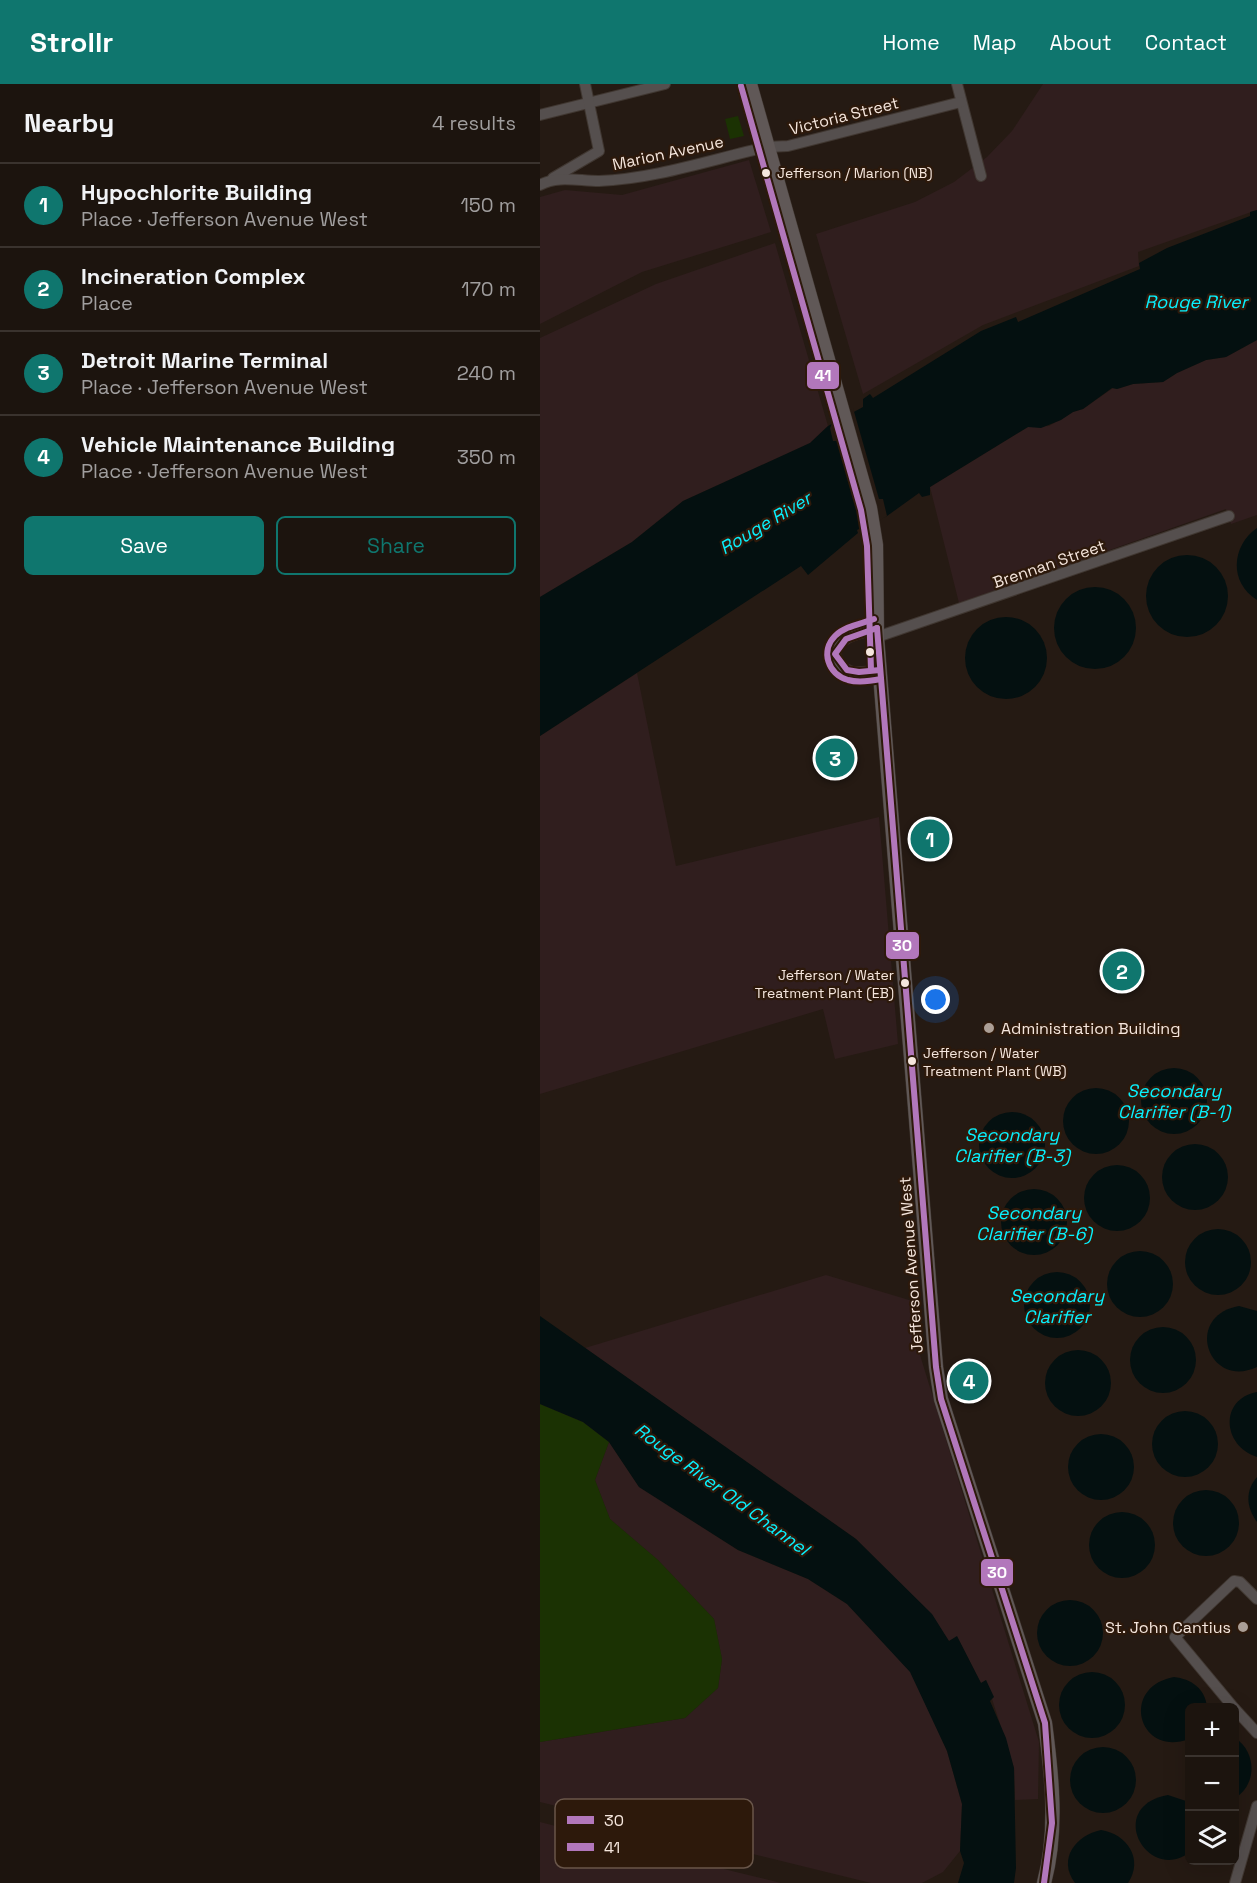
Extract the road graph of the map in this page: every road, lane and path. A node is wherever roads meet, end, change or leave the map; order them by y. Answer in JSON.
{"nodes":[{"id":1,"x":585,"y":84,"type":"edge"},
{"id":2,"x":665,"y":84,"type":"edge"},
{"id":3,"x":750,"y":84,"type":"edge"},
{"id":4,"x":957,"y":84,"type":"edge"},
{"id":5,"x":961,"y":102,"type":"junction"},
{"id":6,"x":590,"y":103,"type":"junction"},
{"id":7,"x":540,"y":115,"type":"edge"},
{"id":8,"x":767,"y":147,"type":"junction"},
{"id":9,"x":981,"y":176,"type":"dead end"},
{"id":10,"x":552,"y":179,"type":"junction"},
{"id":11,"x":540,"y":185,"type":"edge"},
{"id":12,"x":1229,"y":516,"type":"dead end"},
{"id":13,"x":877,"y":633,"type":"junction"},
{"id":14,"x":880,"y":670,"type":"junction"},
{"id":15,"x":1257,"y":1599,"type":"edge"},
{"id":16,"x":1230,"y":1703,"type":"edge"},
{"id":17,"x":1239,"y":1713,"type":"edge"},
{"id":18,"x":1257,"y":1733,"type":"edge"},
{"id":19,"x":1257,"y":1806,"type":"edge"},
{"id":20,"x":1044,"y":1883,"type":"edge"},
{"id":21,"x":1235,"y":1883,"type":"edge"}],
"edges":[{"from":1,"to":6,"type":"street"},
{"from":2,"to":6,"type":"street"},
{"from":3,"to":8,"type":"main road","name":"Jefferson Avenue West"},
{"from":4,"to":5,"type":"street"},
{"from":5,"to":8,"type":"street","name":"Victoria Street"},
{"from":5,"to":9,"type":"street"},
{"from":6,"to":7,"type":"street"},
{"from":6,"to":10,"type":"street"},
{"from":8,"to":10,"type":"street","name":"Marion Avenue"},
{"from":8,"to":13,"type":"main road","name":"Jefferson Avenue West"},
{"from":10,"to":11,"type":"street","name":"Marion Avenue"},
{"from":12,"to":13,"type":"street","name":"Brennan Street"},
{"from":13,"to":14,"type":"main road","name":"Jefferson Avenue West"},
{"from":13,"to":14,"type":"street","name":"Brennan Street"},
{"from":14,"to":20,"type":"main road","name":"Jefferson Avenue West"},
{"from":15,"to":16,"type":"street"},
{"from":17,"to":18,"type":"street"},
{"from":19,"to":21,"type":"street"}]}
